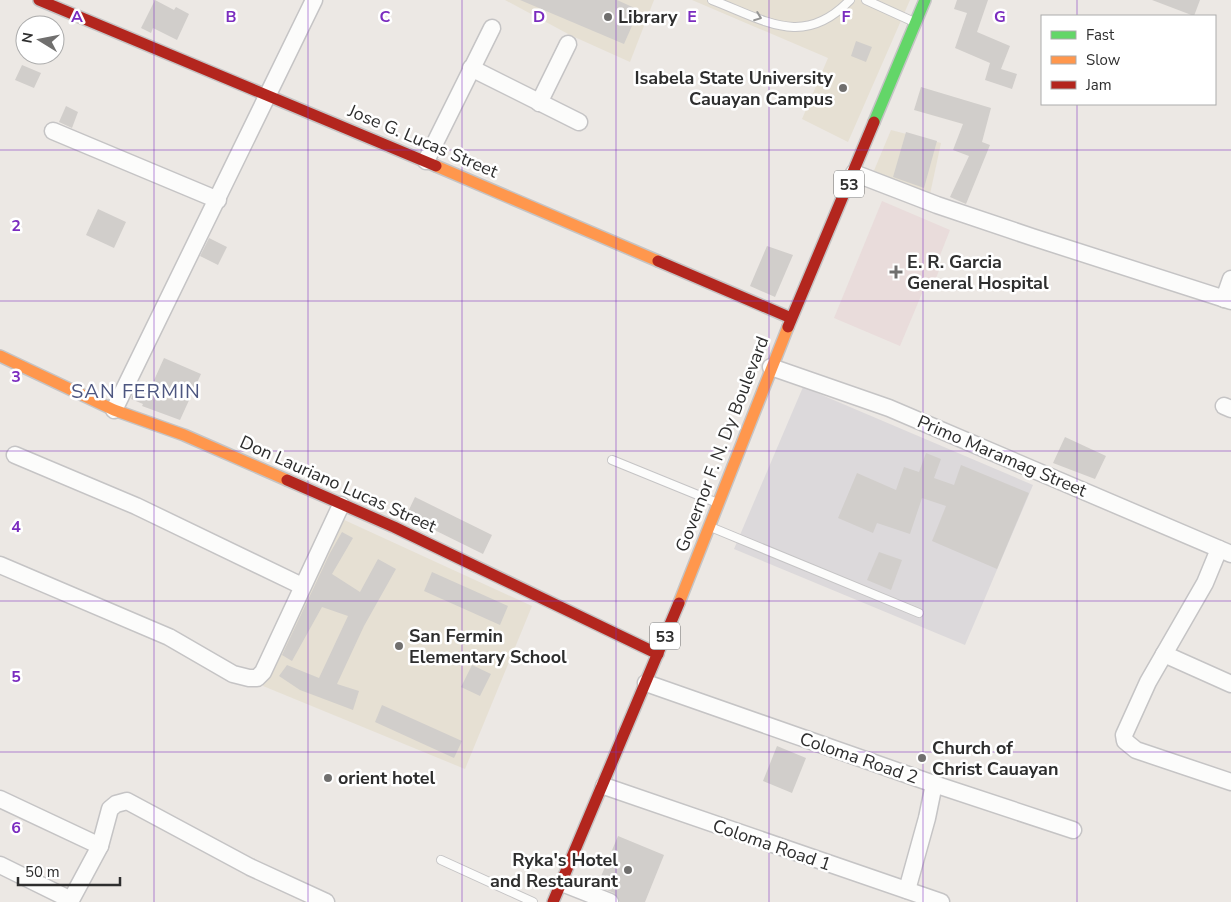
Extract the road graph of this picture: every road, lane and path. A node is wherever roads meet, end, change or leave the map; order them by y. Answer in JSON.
{"nodes":[{"id":1,"x":40,"y":0,"type":"edge"},
{"id":2,"x":312,"y":0,"type":"edge"},
{"id":3,"x":712,"y":0,"type":"edge"},
{"id":4,"x":850,"y":0,"type":"edge"},
{"id":5,"x":866,"y":0,"type":"edge"},
{"id":6,"x":926,"y":0,"type":"edge"},
{"id":7,"x":916,"y":22,"type":"junction"},
{"id":8,"x":492,"y":28,"type":"dead end"},
{"id":9,"x":568,"y":44,"type":"dead end"},
{"id":10,"x":471,"y":68,"type":"junction"},
{"id":11,"x":268,"y":96,"type":"junction"},
{"id":12,"x":539,"y":103,"type":"junction"},
{"id":13,"x":579,"y":122,"type":"dead end"},
{"id":14,"x":53,"y":131,"type":"dead end"},
{"id":15,"x":426,"y":161,"type":"junction"},
{"id":16,"x":854,"y":173,"type":"junction"},
{"id":17,"x":218,"y":200,"type":"junction"},
{"id":18,"x":1231,"y":279,"type":"edge"},
{"id":19,"x":1228,"y":300,"type":"edge"},
{"id":20,"x":791,"y":318,"type":"junction"},
{"id":21,"x":0,"y":356,"type":"edge"},
{"id":22,"x":770,"y":367,"type":"junction"},
{"id":23,"x":114,"y":410,"type":"junction"},
{"id":24,"x":15,"y":455,"type":"dead end"},
{"id":25,"x":612,"y":460,"type":"dead end"},
{"id":26,"x":719,"y":504,"type":"junction"},
{"id":27,"x":341,"y":505,"type":"junction"},
{"id":28,"x":709,"y":526,"type":"junction"},
{"id":29,"x":1225,"y":551,"type":"edge"},
{"id":30,"x":0,"y":565,"type":"edge"},
{"id":31,"x":302,"y":586,"type":"junction"},
{"id":32,"x":919,"y":613,"type":"dead end"},
{"id":33,"x":658,"y":654,"type":"junction"},
{"id":34,"x":1164,"y":654,"type":"junction"},
{"id":35,"x":646,"y":683,"type":"junction"},
{"id":36,"x":1231,"y":684,"type":"edge"},
{"id":37,"x":1231,"y":782,"type":"edge"},
{"id":38,"x":934,"y":784,"type":"junction"},
{"id":39,"x":604,"y":786,"type":"junction"},
{"id":40,"x":0,"y":799,"type":"edge"},
{"id":41,"x":1073,"y":830,"type":"dead end"},
{"id":42,"x":100,"y":846,"type":"junction"},
{"id":43,"x":441,"y":860,"type":"dead end"},
{"id":44,"x":0,"y":865,"type":"edge"},
{"id":45,"x":562,"y":883,"type":"junction"},
{"id":46,"x":907,"y":890,"type":"junction"},
{"id":47,"x":72,"y":901,"type":"edge"},
{"id":48,"x":326,"y":902,"type":"edge"},
{"id":49,"x":533,"y":902,"type":"edge"},
{"id":50,"x":553,"y":902,"type":"edge"},
{"id":51,"x":610,"y":902,"type":"edge"},
{"id":52,"x":940,"y":902,"type":"edge"}],
"edges":[{"from":1,"to":11,"type":"main road","name":"Jose G. Lucas Street"},
{"from":2,"to":11,"type":"street"},
{"from":3,"to":4,"type":"lane","one_way":true},
{"from":5,"to":7,"type":"lane"},
{"from":6,"to":7,"type":"main road","name":"Governor F. N. Dy Boulevard","number":"53"},
{"from":7,"to":16,"type":"main road","name":"Governor F. N. Dy Boulevard","number":"53"},
{"from":8,"to":10,"type":"street"},
{"from":9,"to":12,"type":"street"},
{"from":10,"to":12,"type":"street"},
{"from":10,"to":15,"type":"street"},
{"from":11,"to":15,"type":"main road","name":"Jose G. Lucas Street"},
{"from":11,"to":17,"type":"street"},
{"from":12,"to":13,"type":"street"},
{"from":14,"to":17,"type":"street"},
{"from":15,"to":20,"type":"main road","name":"Jose G. Lucas Street"},
{"from":16,"to":19,"type":"street"},
{"from":16,"to":20,"type":"main road","name":"Governor F. N. Dy Boulevard","number":"53"},
{"from":17,"to":23,"type":"street"},
{"from":18,"to":19,"type":"street"},
{"from":20,"to":22,"type":"main road","name":"Governor F. N. Dy Boulevard","number":"53"},
{"from":21,"to":23,"type":"main road","name":"Don Lauriano Lucas Street"},
{"from":22,"to":26,"type":"main road","name":"Governor F. N. Dy Boulevard","number":"53"},
{"from":22,"to":29,"type":"street","name":"Primo Maramag Street"},
{"from":23,"to":27,"type":"main road","name":"Don Lauriano Lucas Street"},
{"from":24,"to":31,"type":"street"},
{"from":25,"to":26,"type":"lane"},
{"from":26,"to":28,"type":"main road","name":"Governor F. N. Dy Boulevard","number":"53"},
{"from":27,"to":31,"type":"street"},
{"from":27,"to":33,"type":"main road","name":"Don Lauriano Lucas Street"},
{"from":28,"to":32,"type":"lane"},
{"from":28,"to":33,"type":"main road","name":"Governor F. N. Dy Boulevard","number":"53"},
{"from":29,"to":34,"type":"street"},
{"from":30,"to":31,"type":"street"},
{"from":33,"to":35,"type":"main road","name":"Governor F. N. Dy Boulevard","number":"53"},
{"from":34,"to":36,"type":"street"},
{"from":34,"to":37,"type":"street"},
{"from":35,"to":38,"type":"street","name":"Coloma Road 2"},
{"from":35,"to":39,"type":"main road","name":"Governor F. N. Dy Boulevard","number":"53"},
{"from":38,"to":41,"type":"street","name":"Coloma Road 2"},
{"from":38,"to":46,"type":"street"},
{"from":39,"to":45,"type":"main road","name":"Governor F. N. Dy Boulevard","number":"53"},
{"from":39,"to":46,"type":"street","name":"Coloma Road 1"},
{"from":40,"to":42,"type":"street"},
{"from":42,"to":47,"type":"street"},
{"from":42,"to":48,"type":"street"},
{"from":43,"to":49,"type":"lane"},
{"from":44,"to":47,"type":"street"},
{"from":45,"to":50,"type":"main road","name":"Governor F. N. Dy Boulevard","number":"53"},
{"from":45,"to":51,"type":"street"},
{"from":46,"to":52,"type":"street","name":"Coloma Road 1"}]}
